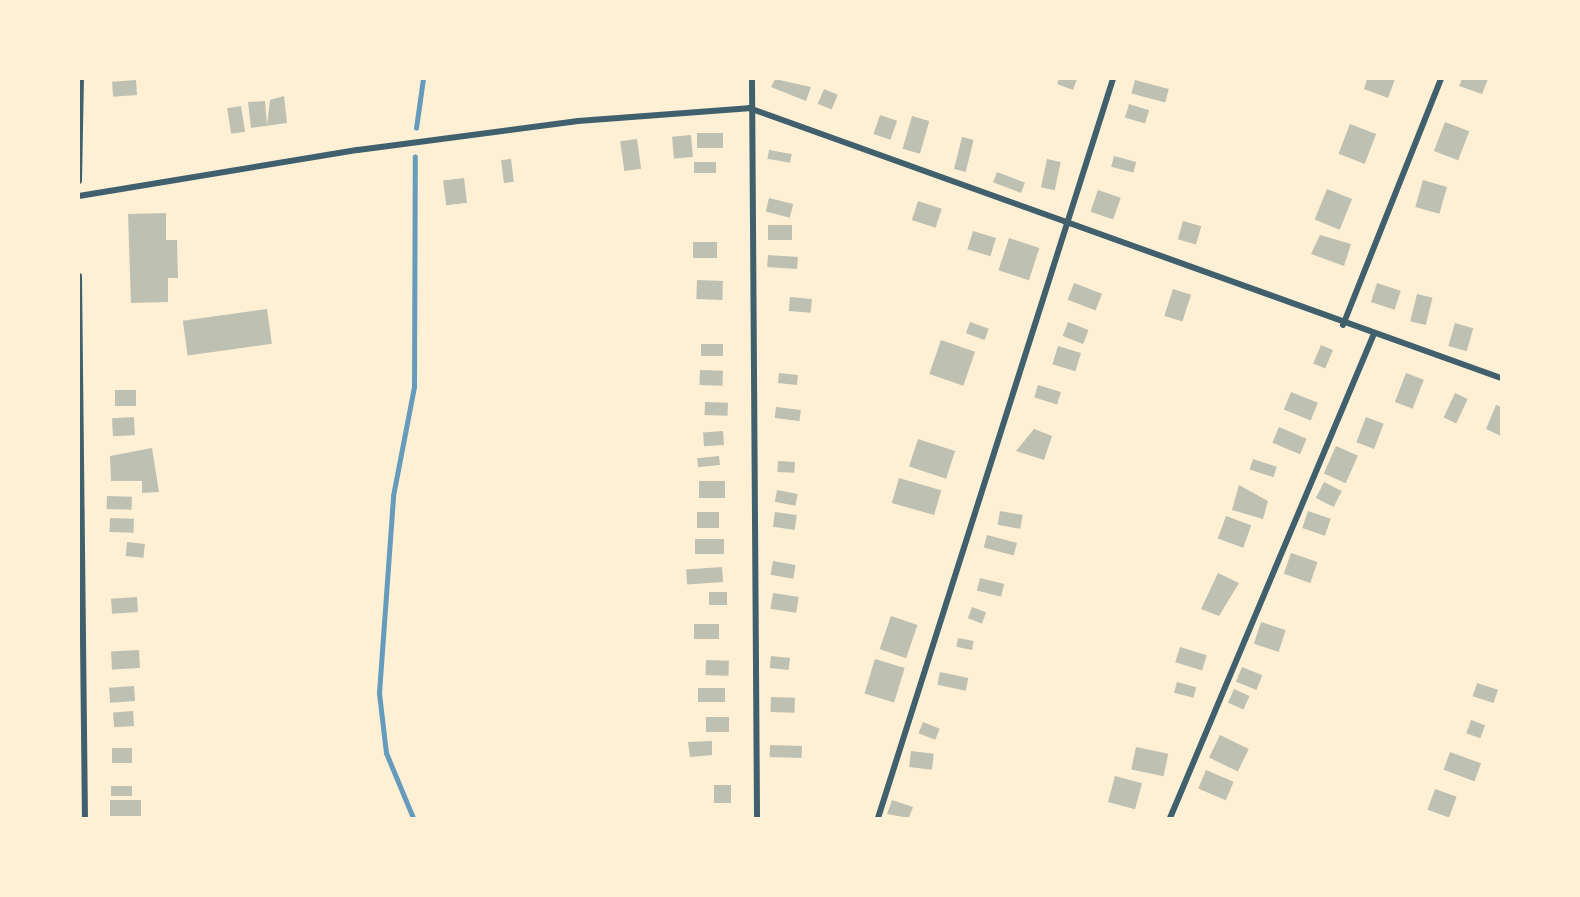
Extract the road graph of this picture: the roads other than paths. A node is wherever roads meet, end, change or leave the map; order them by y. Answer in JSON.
{"nodes":[{"id":1,"x":81,"y":79,"type":"edge"},
{"id":2,"x":752,"y":79,"type":"edge"},
{"id":3,"x":1114,"y":79,"type":"edge"},
{"id":4,"x":1441,"y":79,"type":"edge"},
{"id":5,"x":749,"y":108,"type":"junction"},
{"id":6,"x":79,"y":181,"type":"edge"},
{"id":7,"x":79,"y":196,"type":"edge"},
{"id":8,"x":1070,"y":226,"type":"junction"},
{"id":9,"x":79,"y":276,"type":"edge"},
{"id":10,"x":1343,"y":325,"type":"junction"},
{"id":11,"x":1373,"y":336,"type":"junction"},
{"id":12,"x":1501,"y":378,"type":"edge"},
{"id":13,"x":85,"y":818,"type":"edge"},
{"id":14,"x":757,"y":818,"type":"edge"},
{"id":15,"x":878,"y":818,"type":"edge"},
{"id":16,"x":1170,"y":818,"type":"edge"}],
"edges":[{"from":1,"to":6,"type":"street"},
{"from":2,"to":5,"type":"street"},
{"from":3,"to":8,"type":"street"},
{"from":4,"to":10,"type":"street"},
{"from":5,"to":7,"type":"street"},
{"from":5,"to":8,"type":"street"},
{"from":5,"to":14,"type":"street"},
{"from":8,"to":10,"type":"street"},
{"from":8,"to":15,"type":"street"},
{"from":9,"to":13,"type":"street"},
{"from":10,"to":11,"type":"street"},
{"from":11,"to":12,"type":"street"},
{"from":11,"to":16,"type":"street"}]}
